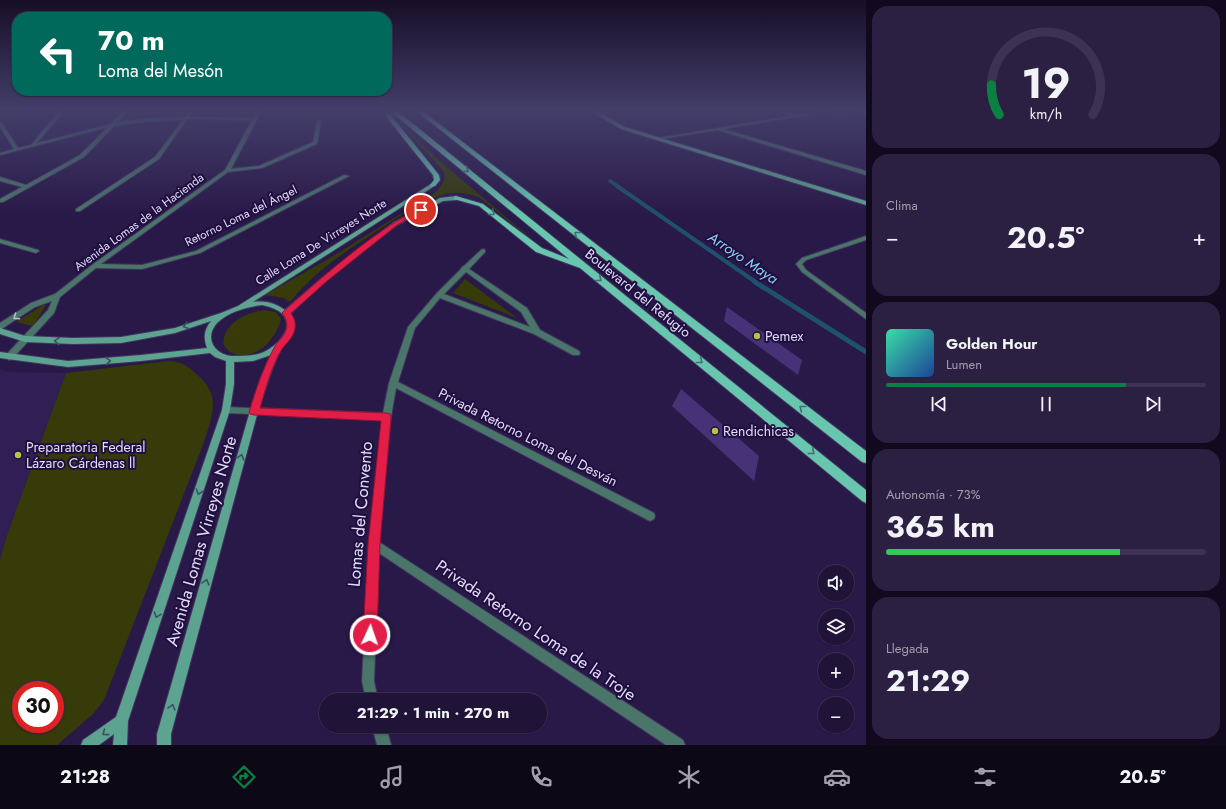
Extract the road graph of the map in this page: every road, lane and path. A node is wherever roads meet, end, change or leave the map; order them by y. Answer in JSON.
{"nodes":[{"id":1,"x":14,"y":145,"type":"edge"},
{"id":2,"x":37,"y":145,"type":"edge"},
{"id":3,"x":94,"y":145,"type":"edge"},
{"id":4,"x":167,"y":145,"type":"edge"},
{"id":5,"x":242,"y":145,"type":"edge"},
{"id":6,"x":311,"y":145,"type":"edge"},
{"id":7,"x":412,"y":145,"type":"edge"},
{"id":8,"x":435,"y":145,"type":"edge"},
{"id":9,"x":462,"y":145,"type":"edge"},
{"id":10,"x":682,"y":145,"type":"edge"},
{"id":11,"x":768,"y":145,"type":"edge"},
{"id":12,"x":32,"y":146,"type":"joint"},
{"id":13,"x":17,"y":150,"type":"junction"},
{"id":14,"x":0,"y":154,"type":"edge"},
{"id":15,"x":227,"y":171,"type":"junction"},
{"id":16,"x":866,"y":173,"type":"edge"},
{"id":17,"x":346,"y":176,"type":"dead end"},
{"id":18,"x":0,"y":179,"type":"edge"},
{"id":19,"x":433,"y":185,"type":"joint"},
{"id":20,"x":28,"y":187,"type":"junction"},
{"id":21,"x":456,"y":198,"type":"joint"},
{"id":22,"x":1,"y":201,"type":"dead end"},
{"id":23,"x":866,"y":203,"type":"edge"},
{"id":24,"x":78,"y":210,"type":"dead end"},
{"id":25,"x":866,"y":238,"type":"edge"},
{"id":26,"x":0,"y":242,"type":"edge"},
{"id":27,"x":36,"y":251,"type":"dead end"},
{"id":28,"x":483,"y":251,"type":"dead end"},
{"id":29,"x":94,"y":266,"type":"junction"},
{"id":30,"x":464,"y":268,"type":"junction"},
{"id":31,"x":588,"y":270,"type":"junction"},
{"id":32,"x":439,"y":295,"type":"junction"},
{"id":33,"x":57,"y":296,"type":"junction"},
{"id":34,"x":241,"y":306,"type":"junction"},
{"id":35,"x":286,"y":313,"type":"junction"},
{"id":36,"x":223,"y":315,"type":"junction"},
{"id":37,"x":866,"y":317,"type":"edge"},
{"id":38,"x":0,"y":327,"type":"edge"},
{"id":39,"x":0,"y":332,"type":"edge"},
{"id":40,"x":537,"y":332,"type":"junction"},
{"id":41,"x":25,"y":339,"type":"junction"},
{"id":42,"x":278,"y":347,"type":"junction"},
{"id":43,"x":211,"y":350,"type":"junction"},
{"id":44,"x":576,"y":352,"type":"dead end"},
{"id":45,"x":0,"y":355,"type":"edge"},
{"id":46,"x":9,"y":357,"type":"junction"},
{"id":47,"x":230,"y":360,"type":"junction"},
{"id":48,"x":393,"y":383,"type":"junction"},
{"id":49,"x":226,"y":410,"type":"junction"},
{"id":50,"x":254,"y":412,"type":"junction"},
{"id":51,"x":386,"y":417,"type":"junction"},
{"id":52,"x":866,"y":458,"type":"edge"},
{"id":53,"x":866,"y":497,"type":"edge"},
{"id":54,"x":650,"y":516,"type":"dead end"},
{"id":55,"x":374,"y":544,"type":"junction"},
{"id":56,"x":371,"y":693,"type":"edge"},
{"id":57,"x":121,"y":721,"type":"junction"},
{"id":58,"x":381,"y":733,"type":"edge"},
{"id":59,"x":88,"y":745,"type":"edge"},
{"id":60,"x":120,"y":745,"type":"edge"},
{"id":61,"x":164,"y":745,"type":"edge"},
{"id":62,"x":384,"y":745,"type":"edge"},
{"id":63,"x":678,"y":745,"type":"edge"}],
"edges":[{"from":1,"to":13,"type":"street"},
{"from":2,"to":12,"type":"street"},
{"from":3,"to":20,"type":"street"},
{"from":4,"to":24,"type":"street"},
{"from":5,"to":15,"type":"street","name":"Avenida Lomas de la Hacienda"},
{"from":6,"to":15,"type":"street"},
{"from":7,"to":19,"type":"main road"},
{"from":8,"to":31,"type":"main road","name":"Boulevard del Refugio","one_way":true},
{"from":52,"to":9,"type":"main road","name":"Boulevard del Refugio","one_way":true},
{"from":10,"to":23,"type":"street"},
{"from":11,"to":16,"type":"street"},
{"from":12,"to":13,"type":"street"},
{"from":13,"to":14,"type":"street"},
{"from":15,"to":29,"type":"street","name":"Avenida Lomas de la Hacienda"},
{"from":17,"to":29,"type":"street","name":"Retorno Loma del Ángel"},
{"from":18,"to":20,"type":"street"},
{"from":19,"to":34,"type":"street","name":"Calle Loma De Virreyes Norte"},
{"from":20,"to":22,"type":"street"},
{"from":21,"to":31,"type":"main road","one_way":true},
{"from":21,"to":35,"type":"street"},
{"from":25,"to":37,"type":"street"},
{"from":26,"to":27,"type":"street"},
{"from":28,"to":30,"type":"street","name":"Lomas del Convento"},
{"from":29,"to":33,"type":"street","name":"Avenida Lomas de la Hacienda"},
{"from":30,"to":32,"type":"street","name":"Lomas del Convento"},
{"from":30,"to":40,"type":"street"},
{"from":31,"to":53,"type":"main road","name":"Boulevard del Refugio","one_way":true},
{"from":32,"to":40,"type":"street"},
{"from":32,"to":48,"type":"street","name":"Lomas del Convento"},
{"from":33,"to":38,"type":"street","name":"Avenida Lomas de la Hacienda","one_way":true},
{"from":33,"to":41,"type":"street","name":"Avenida Lomas de la Hacienda"},
{"from":34,"to":35,"type":"street"},
{"from":34,"to":36,"type":"street"},
{"from":35,"to":42,"type":"street"},
{"from":36,"to":41,"type":"street","one_way":true},
{"from":36,"to":43,"type":"street"},
{"from":39,"to":41,"type":"street"},
{"from":40,"to":44,"type":"street"},
{"from":41,"to":46,"type":"street","name":"Avenida Lomas de la Hacienda"},
{"from":42,"to":47,"type":"street"},
{"from":42,"to":50,"type":"street","name":"Avenida Lomas Virreyes Norte"},
{"from":46,"to":43,"type":"street","one_way":true},
{"from":43,"to":47,"type":"street"},
{"from":45,"to":46,"type":"street"},
{"from":47,"to":49,"type":"street","name":"Avenida Lomas Virreyes Norte"},
{"from":48,"to":51,"type":"street","name":"Lomas del Convento"},
{"from":48,"to":54,"type":"street","name":"Privada Retorno Loma del Desván"},
{"from":49,"to":50,"type":"street"},
{"from":49,"to":57,"type":"street","name":"Avenida Lomas Virreyes Norte","one_way":true},
{"from":50,"to":51,"type":"street"},
{"from":61,"to":50,"type":"street","name":"Avenida Lomas Virreyes Norte","one_way":true},
{"from":51,"to":55,"type":"street","name":"Lomas del Convento"},
{"from":55,"to":56,"type":"street","name":"Lomas del Convento"},
{"from":55,"to":63,"type":"street","name":"Privada Retorno Loma de la Troje"},
{"from":57,"to":59,"type":"street","one_way":true},
{"from":57,"to":60,"type":"street","name":"Avenida Lomas Virreyes Norte"},
{"from":58,"to":62,"type":"street"}]}
